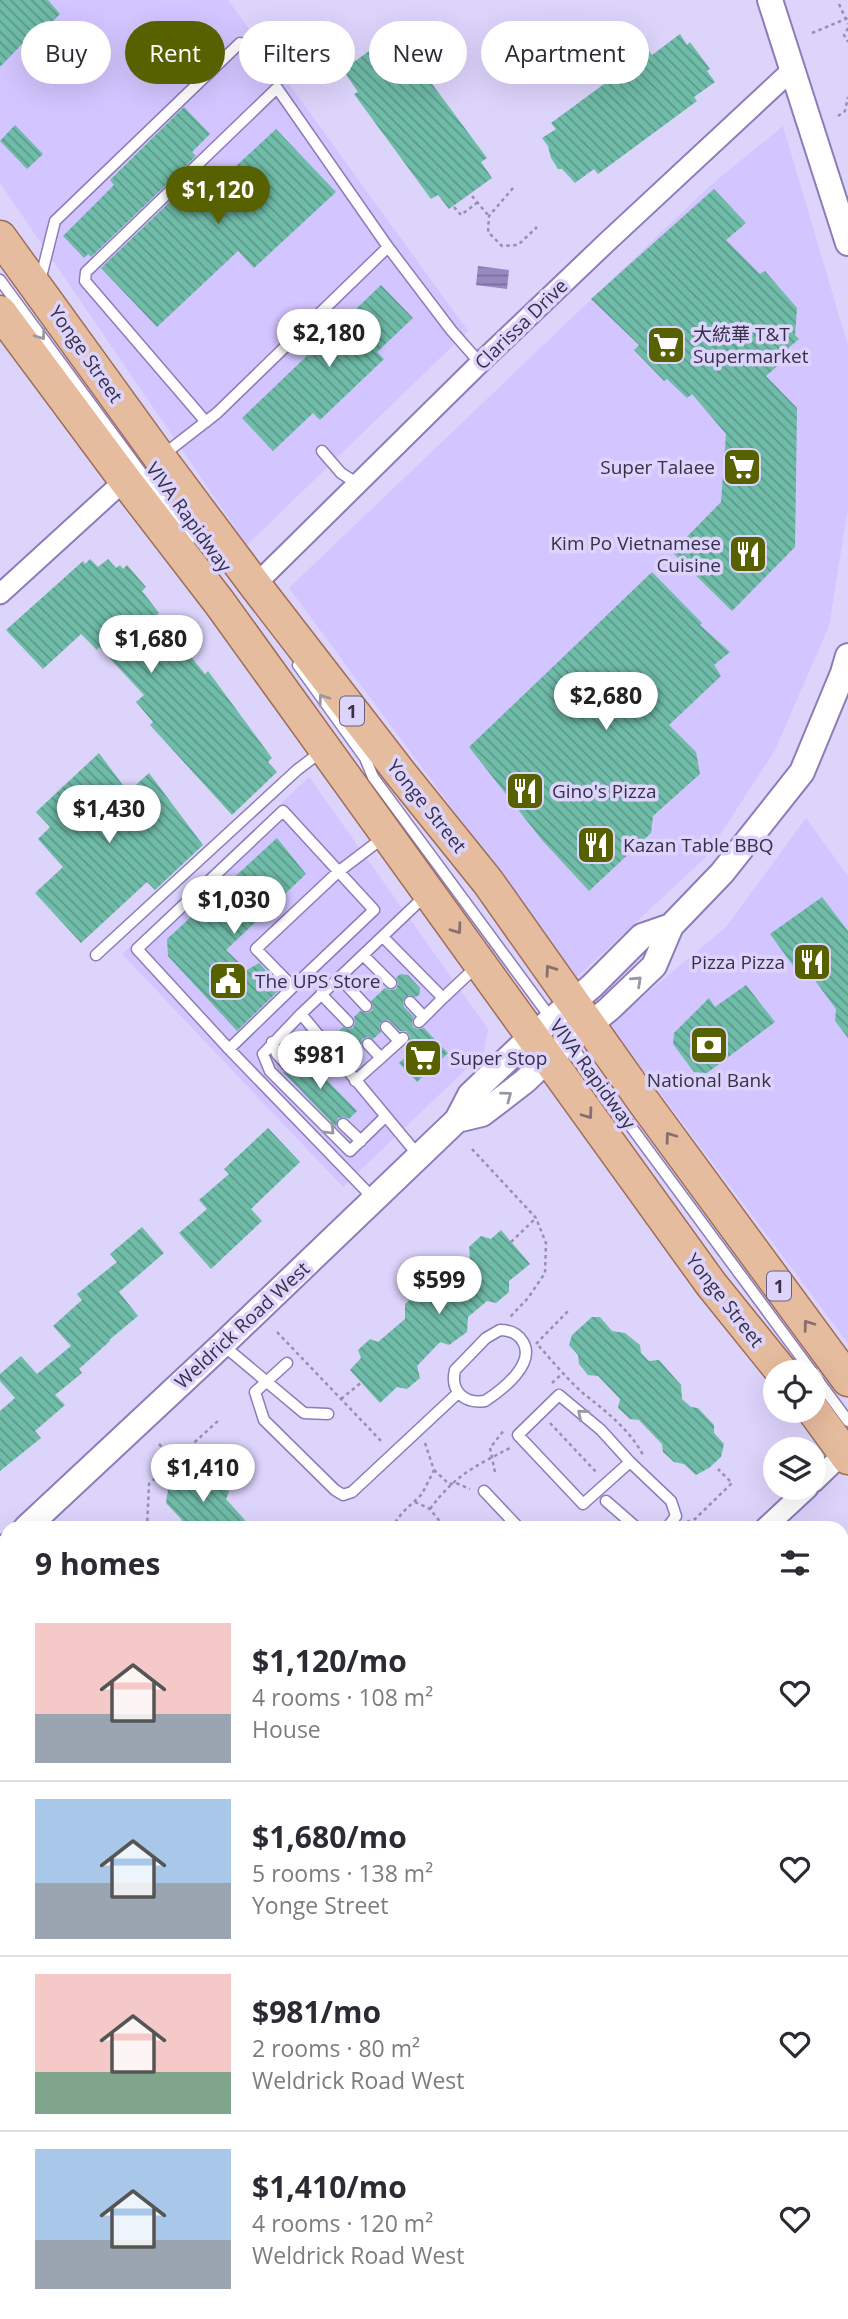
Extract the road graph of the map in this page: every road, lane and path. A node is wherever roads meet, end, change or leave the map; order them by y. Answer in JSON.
{"nodes":[{"id":1,"x":770,"y":0,"type":"edge"},
{"id":2,"x":839,"y":4,"type":"dead end"},
{"id":3,"x":847,"y":19,"type":"edge"},
{"id":4,"x":848,"y":26,"type":"edge"},
{"id":5,"x":812,"y":33,"type":"dead end"},
{"id":6,"x":848,"y":42,"type":"edge"},
{"id":7,"x":239,"y":44,"type":"edge"},
{"id":8,"x":793,"y":69,"type":"junction"},
{"id":9,"x":848,"y":97,"type":"edge"},
{"id":10,"x":838,"y":116,"type":"dead end"},
{"id":11,"x":513,"y":188,"type":"dead end"},
{"id":12,"x":472,"y":196,"type":"dead end"},
{"id":13,"x":478,"y":202,"type":"junction"},
{"id":14,"x":454,"y":207,"type":"dead end"},
{"id":15,"x":489,"y":216,"type":"junction"},
{"id":16,"x":537,"y":227,"type":"dead end"},
{"id":17,"x":0,"y":237,"type":"edge"},
{"id":18,"x":848,"y":243,"type":"edge"},
{"id":19,"x":388,"y":247,"type":"junction"},
{"id":20,"x":0,"y":280,"type":"edge"},
{"id":21,"x":38,"y":287,"type":"junction"},
{"id":22,"x":0,"y":312,"type":"edge"},
{"id":23,"x":481,"y":363,"type":"junction"},
{"id":24,"x":206,"y":422,"type":"junction"},
{"id":25,"x":323,"y":451,"type":"dead end"},
{"id":26,"x":160,"y":458,"type":"junction"},
{"id":27,"x":125,"y":480,"type":"junction"},
{"id":28,"x":358,"y":484,"type":"junction"},
{"id":29,"x":199,"y":551,"type":"dead end"},
{"id":30,"x":255,"y":585,"type":"junction"},
{"id":31,"x":0,"y":594,"type":"edge"},
{"id":32,"x":848,"y":656,"type":"edge"},
{"id":33,"x":292,"y":658,"type":"dead end"},
{"id":34,"x":325,"y":748,"type":"junction"},
{"id":35,"x":356,"y":766,"type":"dead end"},
{"id":36,"x":373,"y":777,"type":"junction"},
{"id":37,"x":388,"y":834,"type":"junction"},
{"id":38,"x":338,"y":872,"type":"junction"},
{"id":39,"x":430,"y":892,"type":"junction"},
{"id":40,"x":383,"y":937,"type":"junction"},
{"id":41,"x":96,"y":955,"type":"dead end"},
{"id":42,"x":363,"y":955,"type":"junction"},
{"id":43,"x":481,"y":962,"type":"junction"},
{"id":44,"x":339,"y":977,"type":"junction"},
{"id":45,"x":391,"y":983,"type":"dead end"},
{"id":46,"x":293,"y":987,"type":"junction"},
{"id":47,"x":321,"y":994,"type":"junction"},
{"id":48,"x":443,"y":998,"type":"junction"},
{"id":49,"x":410,"y":1002,"type":"dead end"},
{"id":50,"x":366,"y":1006,"type":"dead end"},
{"id":51,"x":301,"y":1014,"type":"junction"},
{"id":52,"x":348,"y":1023,"type":"dead end"},
{"id":53,"x":386,"y":1027,"type":"dead end"},
{"id":54,"x":561,"y":1031,"type":"junction"},
{"id":55,"x":272,"y":1042,"type":"junction"},
{"id":56,"x":368,"y":1044,"type":"dead end"},
{"id":57,"x":229,"y":1049,"type":"junction"},
{"id":58,"x":381,"y":1058,"type":"junction"},
{"id":59,"x":288,"y":1066,"type":"dead end"},
{"id":60,"x":355,"y":1081,"type":"junction"},
{"id":61,"x":386,"y":1117,"type":"junction"},
{"id":62,"x":343,"y":1124,"type":"dead end"},
{"id":63,"x":360,"y":1141,"type":"junction"},
{"id":64,"x":472,"y":1149,"type":"dead end"},
{"id":65,"x":419,"y":1156,"type":"junction"},
{"id":66,"x":374,"y":1199,"type":"junction"},
{"id":67,"x":536,"y":1218,"type":"junction"},
{"id":68,"x":511,"y":1242,"type":"dead end"},
{"id":69,"x":570,"y":1309,"type":"dead end"},
{"id":70,"x":500,"y":1331,"type":"junction"},
{"id":71,"x":277,"y":1332,"type":"dead end"},
{"id":72,"x":536,"y":1344,"type":"dead end"},
{"id":73,"x":222,"y":1345,"type":"junction"},
{"id":74,"x":772,"y":1360,"type":"edge"},
{"id":75,"x":803,"y":1360,"type":"edge"},
{"id":76,"x":288,"y":1363,"type":"dead end"},
{"id":77,"x":848,"y":1380,"type":"edge"},
{"id":78,"x":266,"y":1382,"type":"junction"},
{"id":79,"x":362,"y":1382,"type":"dead end"},
{"id":80,"x":826,"y":1391,"type":"edge"},
{"id":81,"x":458,"y":1392,"type":"junction"},
{"id":82,"x":341,"y":1399,"type":"junction"},
{"id":83,"x":540,"y":1413,"type":"junction"},
{"id":84,"x":328,"y":1414,"type":"dead end"},
{"id":85,"x":219,"y":1420,"type":"dead end"},
{"id":86,"x":848,"y":1421,"type":"edge"},
{"id":87,"x":823,"y":1423,"type":"edge"},
{"id":88,"x":417,"y":1431,"type":"junction"},
{"id":89,"x":523,"y":1441,"type":"junction"},
{"id":90,"x":159,"y":1444,"type":"dead end"},
{"id":91,"x":393,"y":1453,"type":"junction"},
{"id":92,"x":847,"y":1453,"type":"edge"},
{"id":93,"x":492,"y":1457,"type":"junction"},
{"id":94,"x":175,"y":1460,"type":"junction"},
{"id":95,"x":630,"y":1462,"type":"junction"},
{"id":96,"x":718,"y":1469,"type":"dead end"},
{"id":97,"x":434,"y":1470,"type":"junction"},
{"id":98,"x":826,"y":1471,"type":"edge"},
{"id":99,"x":495,"y":1472,"type":"dead end"},
{"id":100,"x":607,"y":1483,"type":"junction"},
{"id":101,"x":449,"y":1484,"type":"junction"},
{"id":102,"x":484,"y":1490,"type":"joint"},
{"id":103,"x":795,"y":1500,"type":"edge"},
{"id":104,"x":606,"y":1501,"type":"dead end"},
{"id":105,"x":415,"y":1502,"type":"junction"},
{"id":106,"x":430,"y":1509,"type":"junction"},
{"id":107,"x":33,"y":1521,"type":"edge"},
{"id":108,"x":147,"y":1521,"type":"edge"},
{"id":109,"x":396,"y":1521,"type":"edge"},
{"id":110,"x":439,"y":1521,"type":"edge"},
{"id":111,"x":513,"y":1521,"type":"edge"},
{"id":112,"x":629,"y":1521,"type":"edge"},
{"id":113,"x":672,"y":1521,"type":"edge"},
{"id":114,"x":690,"y":1521,"type":"edge"},
{"id":115,"x":773,"y":1521,"type":"edge"}],
"edges":[{"from":1,"to":8,"type":"street"},
{"from":2,"to":3,"type":"path"},
{"from":3,"to":4,"type":"path"},
{"from":3,"to":5,"type":"path"},
{"from":4,"to":6,"type":"path"},
{"from":7,"to":21,"type":"lane"},
{"from":8,"to":18,"type":"street"},
{"from":8,"to":23,"type":"street","name":"Clarissa Drive"},
{"from":9,"to":10,"type":"path"},
{"from":11,"to":15,"type":"path"},
{"from":12,"to":13,"type":"path"},
{"from":13,"to":14,"type":"path"},
{"from":13,"to":15,"type":"path"},
{"from":15,"to":16,"type":"path"},
{"from":17,"to":21,"type":"main road","name":"Yonge Street","number":"1"},
{"from":19,"to":23,"type":"lane"},
{"from":19,"to":24,"type":"lane"},
{"from":19,"to":24,"type":"lane"},
{"from":20,"to":29,"type":"lane","name":"VIVA Rapidway","one_way":true},
{"from":21,"to":26,"type":"main road","name":"Yonge Street","number":"1"},
{"from":22,"to":27,"type":"main road","name":"Yonge Street","number":"1"},
{"from":23,"to":28,"type":"street","name":"Clarissa Drive"},
{"from":24,"to":26,"type":"lane"},
{"from":25,"to":28,"type":"lane"},
{"from":26,"to":30,"type":"main road","name":"Yonge Street","number":"1"},
{"from":27,"to":31,"type":"street"},
{"from":27,"to":34,"type":"main road","name":"Yonge Street","number":"1"},
{"from":28,"to":30,"type":"street","name":"Clarissa Drive"},
{"from":54,"to":30,"type":"main road","name":"Yonge Street","number":"1","one_way":true},
{"from":32,"to":54,"type":"street","name":"Weldrick Road West"},
{"from":36,"to":33,"type":"lane","name":"VIVA Rapidway","one_way":true},
{"from":34,"to":37,"type":"main road","name":"Yonge Street","number":"1"},
{"from":34,"to":41,"type":"lane"},
{"from":35,"to":36,"type":"lane","name":"VIVA Rapidway"},
{"from":36,"to":54,"type":"lane","name":"VIVA Rapidway"},
{"from":37,"to":38,"type":"lane"},
{"from":37,"to":39,"type":"main road","name":"Yonge Street","number":"1"},
{"from":38,"to":46,"type":"lane"},
{"from":38,"to":46,"type":"lane"},
{"from":38,"to":57,"type":"lane"},
{"from":39,"to":40,"type":"lane"},
{"from":39,"to":43,"type":"main road","name":"Yonge Street","number":"1","one_way":true},
{"from":40,"to":42,"type":"lane"},
{"from":40,"to":48,"type":"lane"},
{"from":42,"to":44,"type":"lane"},
{"from":42,"to":45,"type":"lane"},
{"from":43,"to":48,"type":"lane"},
{"from":43,"to":54,"type":"main road","name":"Yonge Street","number":"1"},
{"from":44,"to":47,"type":"lane"},
{"from":44,"to":50,"type":"lane"},
{"from":46,"to":57,"type":"lane"},
{"from":47,"to":51,"type":"lane"},
{"from":47,"to":52,"type":"lane"},
{"from":48,"to":49,"type":"lane"},
{"from":51,"to":55,"type":"lane"},
{"from":51,"to":60,"type":"lane"},
{"from":53,"to":58,"type":"lane"},
{"from":54,"to":65,"type":"street","name":"Weldrick Road West"},
{"from":54,"to":74,"type":"main road","name":"Yonge Street","number":"1","one_way":true},
{"from":54,"to":75,"type":"lane","name":"VIVA Rapidway"},
{"from":77,"to":54,"type":"main road","name":"Yonge Street","number":"1","one_way":true},
{"from":55,"to":59,"type":"lane"},
{"from":55,"to":63,"type":"lane","one_way":true},
{"from":56,"to":58,"type":"lane"},
{"from":57,"to":66,"type":"lane"},
{"from":58,"to":60,"type":"lane"},
{"from":60,"to":61,"type":"lane"},
{"from":61,"to":63,"type":"lane"},
{"from":61,"to":65,"type":"lane"},
{"from":62,"to":63,"type":"lane"},
{"from":64,"to":67,"type":"path"},
{"from":65,"to":66,"type":"street","name":"Weldrick Road West"},
{"from":66,"to":73,"type":"street","name":"Weldrick Road West"},
{"from":67,"to":68,"type":"path"},
{"from":67,"to":70,"type":"path"},
{"from":69,"to":72,"type":"path"},
{"from":70,"to":81,"type":"lane"},
{"from":70,"to":81,"type":"lane"},
{"from":71,"to":82,"type":"path"},
{"from":73,"to":78,"type":"lane"},
{"from":73,"to":107,"type":"street","name":"Weldrick Road West"},
{"from":76,"to":78,"type":"lane"},
{"from":78,"to":84,"type":"lane"},
{"from":78,"to":91,"type":"lane"},
{"from":79,"to":82,"type":"path"},
{"from":80,"to":86,"type":"lane","name":"VIVA Rapidway"},
{"from":81,"to":88,"type":"lane"},
{"from":82,"to":91,"type":"path"},
{"from":83,"to":89,"type":"lane"},
{"from":95,"to":83,"type":"lane","one_way":true},
{"from":83,"to":100,"type":"path"},
{"from":85,"to":94,"type":"path"},
{"from":87,"to":92,"type":"main road"},
{"from":88,"to":91,"type":"lane"},
{"from":88,"to":97,"type":"path"},
{"from":89,"to":93,"type":"path"},
{"from":89,"to":100,"type":"lane"},
{"from":90,"to":94,"type":"path"},
{"from":92,"to":98,"type":"street"},
{"from":93,"to":99,"type":"path"},
{"from":93,"to":101,"type":"path"},
{"from":94,"to":108,"type":"path"},
{"from":95,"to":100,"type":"lane"},
{"from":95,"to":113,"type":"lane"},
{"from":96,"to":114,"type":"path"},
{"from":97,"to":101,"type":"path"},
{"from":97,"to":105,"type":"path"},
{"from":101,"to":102,"type":"path"},
{"from":101,"to":106,"type":"path"},
{"from":102,"to":111,"type":"lane"},
{"from":103,"to":115,"type":"street"},
{"from":104,"to":112,"type":"lane"},
{"from":105,"to":106,"type":"path"},
{"from":105,"to":109,"type":"path"},
{"from":106,"to":110,"type":"path"}]}
